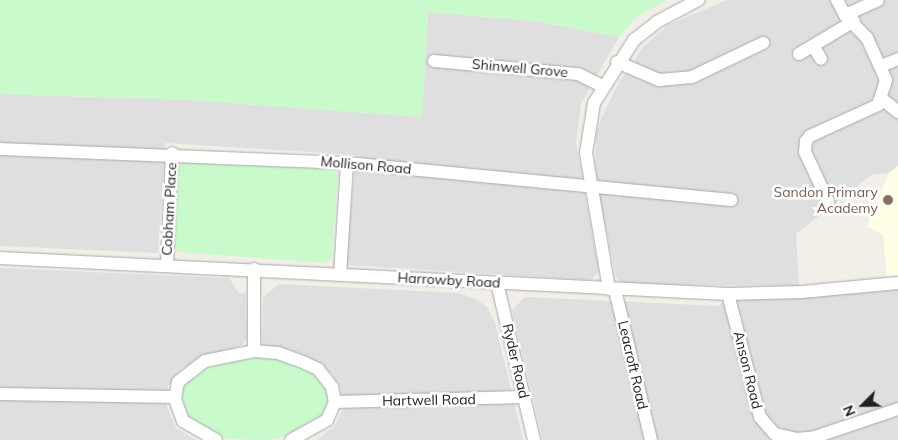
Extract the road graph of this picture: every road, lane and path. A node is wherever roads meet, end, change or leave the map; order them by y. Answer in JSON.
{"nodes":[{"id":1,"x":698,"y":0,"type":"edge"},
{"id":2,"x":836,"y":0,"type":"edge"},
{"id":3,"x":878,"y":0,"type":"edge"},
{"id":4,"x":849,"y":18,"type":"junction"},
{"id":5,"x":763,"y":43,"type":"dead end"},
{"id":6,"x":813,"y":46,"type":"junction"},
{"id":7,"x":800,"y":54,"type":"dead end"},
{"id":8,"x":821,"y":59,"type":"dead end"},
{"id":9,"x":898,"y":59,"type":"edge"},
{"id":10,"x":434,"y":61,"type":"dead end"},
{"id":11,"x":617,"y":62,"type":"junction"},
{"id":12,"x":881,"y":66,"type":"junction"},
{"id":13,"x":603,"y":86,"type":"junction"},
{"id":14,"x":882,"y":99,"type":"junction"},
{"id":15,"x":898,"y":112,"type":"edge"},
{"id":16,"x":0,"y":148,"type":"edge"},
{"id":17,"x":172,"y":153,"type":"junction"},
{"id":18,"x":348,"y":163,"type":"junction"},
{"id":19,"x":589,"y":186,"type":"junction"},
{"id":20,"x":732,"y":200,"type":"dead end"},
{"id":21,"x":828,"y":201,"type":"dead end"},
{"id":22,"x":0,"y":258,"type":"edge"},
{"id":23,"x":166,"y":264,"type":"junction"},
{"id":24,"x":254,"y":270,"type":"junction"},
{"id":25,"x":340,"y":275,"type":"junction"},
{"id":26,"x":497,"y":283,"type":"junction"},
{"id":27,"x":898,"y":283,"type":"edge"},
{"id":28,"x":612,"y":289,"type":"junction"},
{"id":29,"x":728,"y":294,"type":"junction"},
{"id":30,"x":254,"y":351,"type":"junction"},
{"id":31,"x":0,"y":394,"type":"edge"},
{"id":32,"x":175,"y":397,"type":"junction"},
{"id":33,"x":524,"y":397,"type":"junction"},
{"id":34,"x":335,"y":402,"type":"junction"},
{"id":35,"x":898,"y":409,"type":"edge"},
{"id":36,"x":782,"y":438,"type":"edge"},
{"id":37,"x":216,"y":440,"type":"edge"},
{"id":38,"x":291,"y":440,"type":"edge"},
{"id":39,"x":534,"y":440,"type":"edge"},
{"id":40,"x":651,"y":440,"type":"edge"}],
"edges":[{"from":1,"to":11,"type":"street","name":"Leacroft Road"},
{"from":2,"to":4,"type":"street"},
{"from":3,"to":4,"type":"street"},
{"from":4,"to":6,"type":"street"},
{"from":4,"to":12,"type":"street"},
{"from":5,"to":11,"type":"street"},
{"from":6,"to":7,"type":"street"},
{"from":6,"to":8,"type":"street"},
{"from":9,"to":12,"type":"street"},
{"from":10,"to":13,"type":"street","name":"Shinwell Grove"},
{"from":11,"to":13,"type":"street","name":"Leacroft Road"},
{"from":12,"to":14,"type":"street"},
{"from":13,"to":19,"type":"street","name":"Leacroft Road"},
{"from":14,"to":15,"type":"street"},
{"from":14,"to":21,"type":"street"},
{"from":16,"to":17,"type":"street","name":"Mollison Road"},
{"from":17,"to":18,"type":"street","name":"Mollison Road"},
{"from":17,"to":23,"type":"street","name":"Cobham Place"},
{"from":18,"to":19,"type":"street","name":"Mollison Road"},
{"from":18,"to":25,"type":"street"},
{"from":19,"to":20,"type":"street","name":"Mollison Road"},
{"from":19,"to":28,"type":"street","name":"Leacroft Road"},
{"from":22,"to":23,"type":"street","name":"Harrowby Road"},
{"from":23,"to":24,"type":"street","name":"Harrowby Road"},
{"from":24,"to":25,"type":"street","name":"Harrowby Road"},
{"from":24,"to":30,"type":"street"},
{"from":25,"to":26,"type":"street","name":"Harrowby Road"},
{"from":26,"to":28,"type":"street","name":"Harrowby Road"},
{"from":26,"to":33,"type":"street","name":"Ryder Road"},
{"from":27,"to":29,"type":"street","name":"Harrowby Road"},
{"from":28,"to":29,"type":"street","name":"Harrowby Road"},
{"from":28,"to":40,"type":"street","name":"Leacroft Road"},
{"from":29,"to":36,"type":"street","name":"Anson Road"},
{"from":30,"to":32,"type":"street"},
{"from":30,"to":34,"type":"street"},
{"from":31,"to":32,"type":"street"},
{"from":32,"to":37,"type":"street"},
{"from":33,"to":34,"type":"street","name":"Hartwell Road"},
{"from":33,"to":39,"type":"street","name":"Ryder Road"},
{"from":34,"to":38,"type":"street"},
{"from":35,"to":36,"type":"street","name":"Anson Road"}]}
